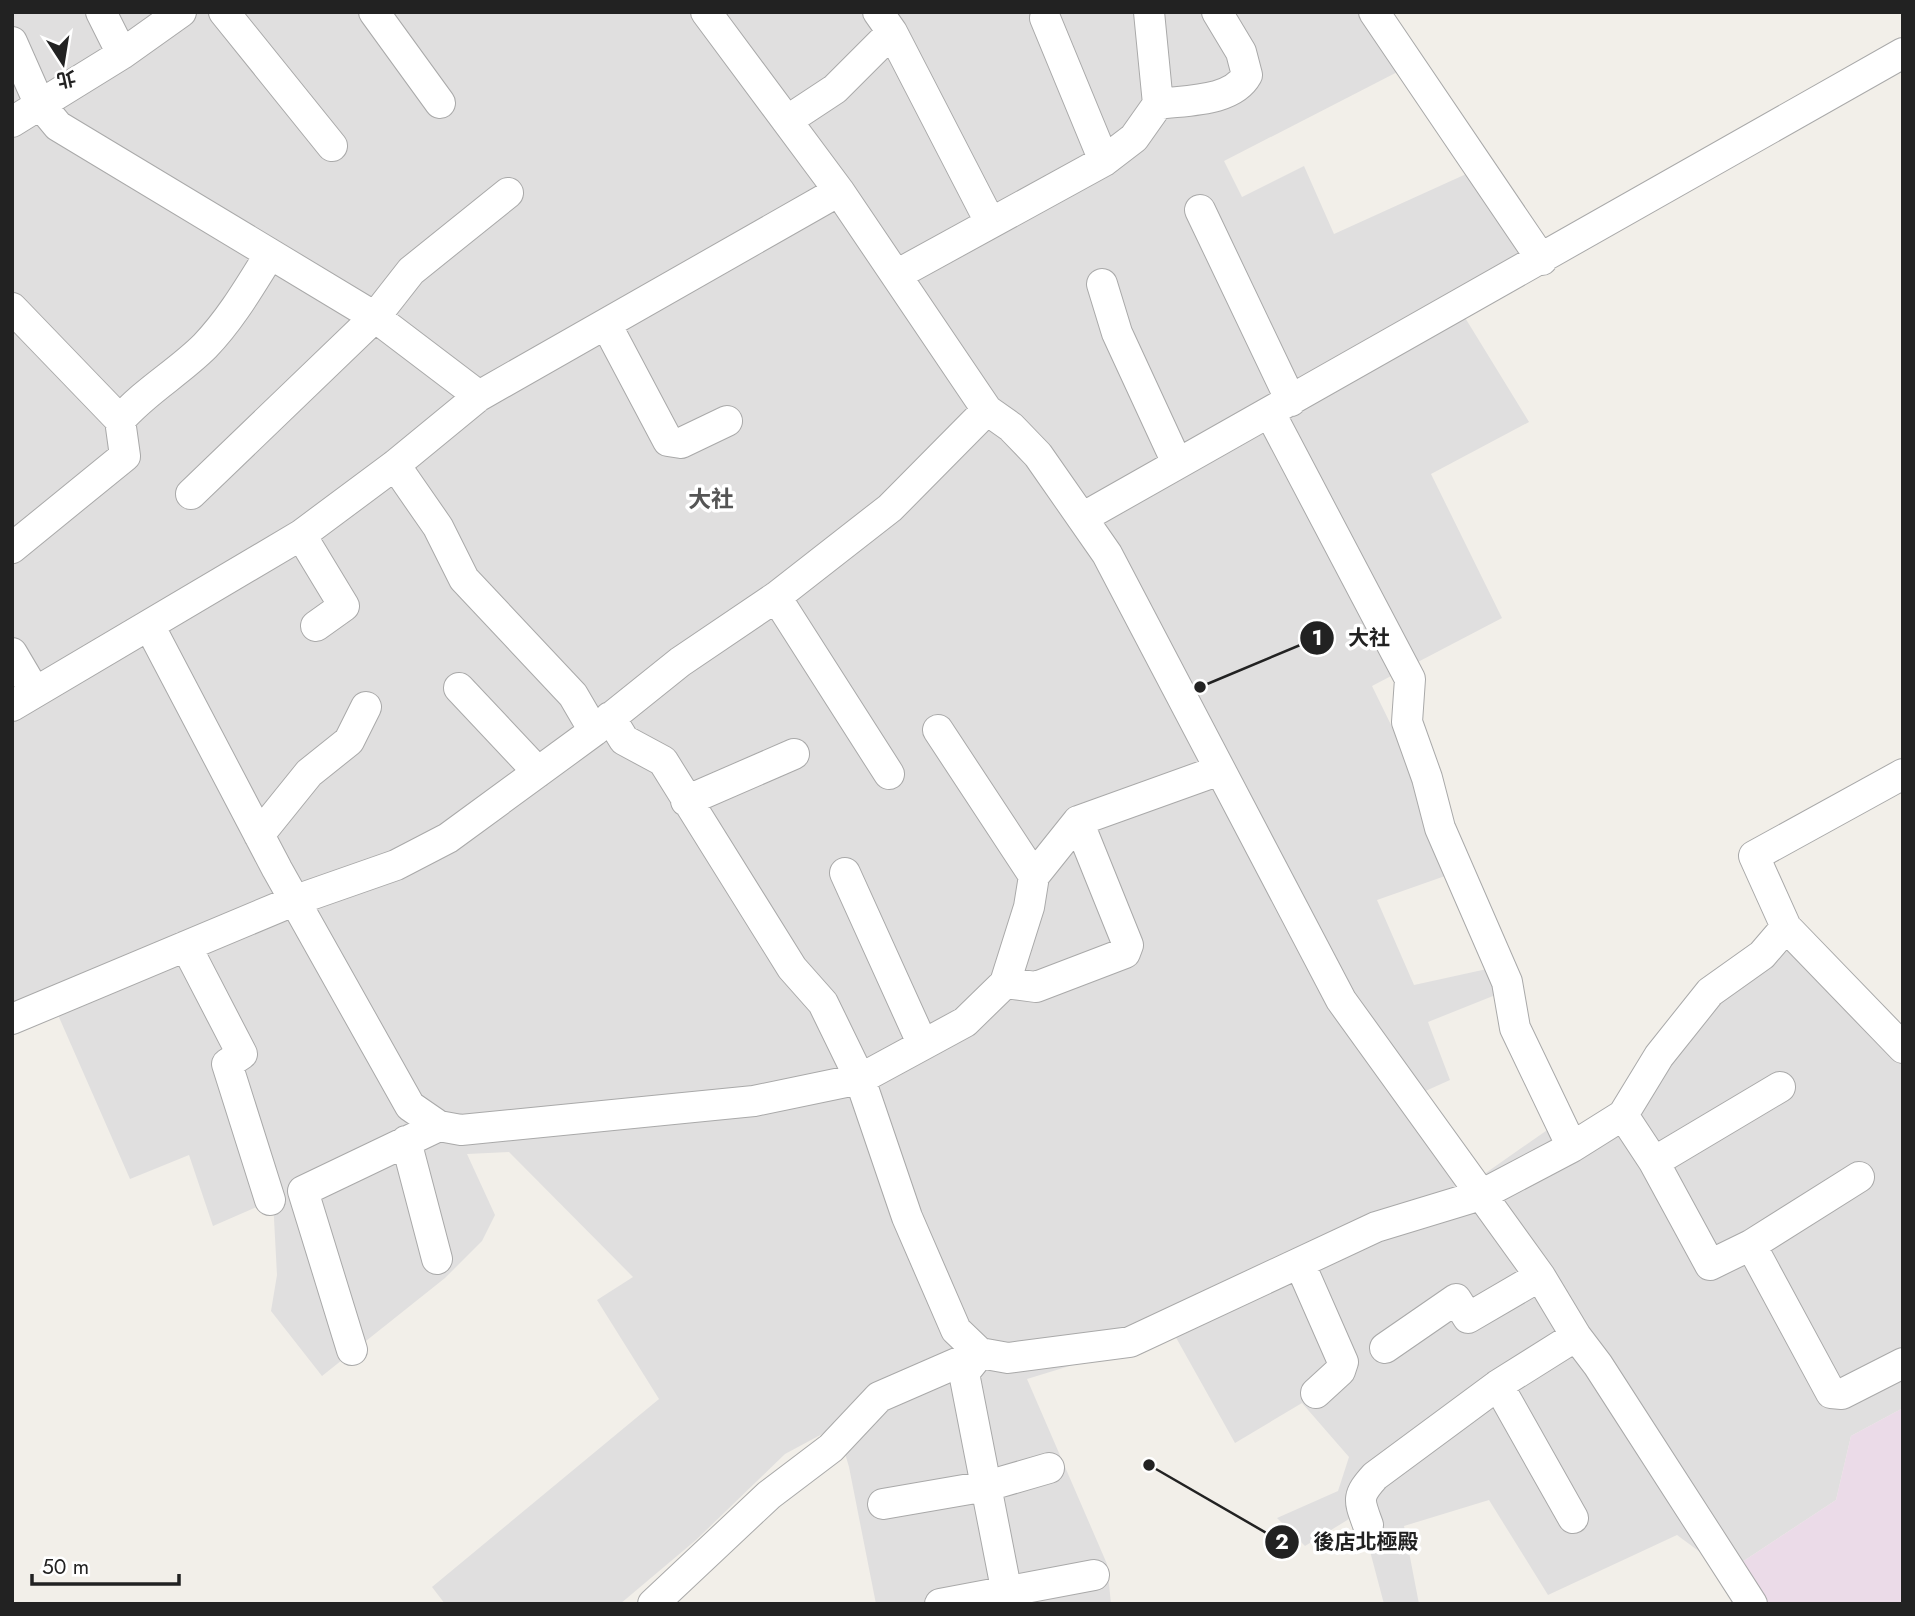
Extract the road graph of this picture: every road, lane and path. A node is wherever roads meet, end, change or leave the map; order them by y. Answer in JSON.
{"nodes":[{"id":1,"x":101,"y":12,"type":"edge"},
{"id":2,"x":181,"y":12,"type":"edge"},
{"id":3,"x":225,"y":12,"type":"edge"},
{"id":4,"x":374,"y":12,"type":"edge"},
{"id":5,"x":706,"y":12,"type":"edge"},
{"id":6,"x":1149,"y":12,"type":"edge"},
{"id":7,"x":1217,"y":12,"type":"edge"},
{"id":8,"x":1374,"y":12,"type":"edge"},
{"id":9,"x":1045,"y":18,"type":"dead end"},
{"id":10,"x":885,"y":22,"type":"edge"},
{"id":11,"x":12,"y":42,"type":"edge"},
{"id":12,"x":1903,"y":53,"type":"edge"},
{"id":13,"x":122,"y":54,"type":"junction"},
{"id":14,"x":39,"y":103,"type":"junction"},
{"id":15,"x":440,"y":103,"type":"dead end"},
{"id":16,"x":1158,"y":104,"type":"junction"},
{"id":17,"x":788,"y":120,"type":"junction"},
{"id":18,"x":12,"y":122,"type":"edge"},
{"id":19,"x":332,"y":146,"type":"dead end"},
{"id":20,"x":1104,"y":161,"type":"junction"},
{"id":21,"x":839,"y":191,"type":"junction"},
{"id":22,"x":508,"y":193,"type":"dead end"},
{"id":23,"x":1200,"y":210,"type":"dead end"},
{"id":24,"x":990,"y":222,"type":"junction"},
{"id":25,"x":270,"y":254,"type":"junction"},
{"id":26,"x":1542,"y":260,"type":"junction"},
{"id":27,"x":898,"y":274,"type":"junction"},
{"id":28,"x":1102,"y":284,"type":"dead end"},
{"id":29,"x":12,"y":308,"type":"edge"},
{"id":30,"x":375,"y":317,"type":"junction"},
{"id":31,"x":606,"y":324,"type":"junction"},
{"id":32,"x":479,"y":396,"type":"junction"},
{"id":33,"x":1280,"y":407,"type":"junction"},
{"id":34,"x":987,"y":410,"type":"junction"},
{"id":35,"x":120,"y":420,"type":"junction"},
{"id":36,"x":727,"y":421,"type":"dead end"},
{"id":37,"x":1177,"y":463,"type":"junction"},
{"id":38,"x":395,"y":465,"type":"junction"},
{"id":39,"x":191,"y":494,"type":"dead end"},
{"id":40,"x":1082,"y":518,"type":"junction"},
{"id":41,"x":301,"y":536,"type":"junction"},
{"id":42,"x":12,"y":548,"type":"edge"},
{"id":43,"x":776,"y":597,"type":"junction"},
{"id":44,"x":316,"y":626,"type":"dead end"},
{"id":45,"x":150,"y":627,"type":"junction"},
{"id":46,"x":12,"y":653,"type":"edge"},
{"id":47,"x":459,"y":688,"type":"dead end"},
{"id":48,"x":24,"y":699,"type":"edge"},
{"id":49,"x":366,"y":707,"type":"dead end"},
{"id":50,"x":602,"y":724,"type":"junction"},
{"id":51,"x":938,"y":730,"type":"dead end"},
{"id":52,"x":794,"y":754,"type":"dead end"},
{"id":53,"x":1220,"y":769,"type":"junction"},
{"id":54,"x":538,"y":772,"type":"junction"},
{"id":55,"x":889,"y":774,"type":"dead end"},
{"id":56,"x":1903,"y":774,"type":"edge"},
{"id":57,"x":686,"y":801,"type":"junction"},
{"id":58,"x":1079,"y":821,"type":"junction"},
{"id":59,"x":259,"y":835,"type":"junction"},
{"id":60,"x":845,"y":873,"type":"dead end"},
{"id":61,"x":1034,"y":876,"type":"junction"},
{"id":62,"x":296,"y":900,"type":"junction"},
{"id":63,"x":1786,"y":927,"type":"junction"},
{"id":64,"x":186,"y":946,"type":"junction"},
{"id":65,"x":1005,"y":983,"type":"junction"},
{"id":66,"x":12,"y":1019,"type":"edge"},
{"id":67,"x":922,"y":1043,"type":"junction"},
{"id":68,"x":1903,"y":1048,"type":"edge"},
{"id":69,"x":860,"y":1079,"type":"junction"},
{"id":70,"x":1780,"y":1087,"type":"dead end"},
{"id":71,"x":1623,"y":1115,"type":"junction"},
{"id":72,"x":439,"y":1126,"type":"junction"},
{"id":73,"x":406,"y":1140,"type":"junction"},
{"id":74,"x":1572,"y":1147,"type":"junction"},
{"id":75,"x":1654,"y":1162,"type":"junction"},
{"id":76,"x":1859,"y":1177,"type":"dead end"},
{"id":77,"x":1481,"y":1195,"type":"junction"},
{"id":78,"x":271,"y":1200,"type":"dead end"},
{"id":79,"x":1751,"y":1245,"type":"junction"},
{"id":80,"x":437,"y":1259,"type":"dead end"},
{"id":81,"x":1300,"y":1264,"type":"junction"},
{"id":82,"x":1540,"y":1276,"type":"junction"},
{"id":83,"x":1576,"y":1336,"type":"junction"},
{"id":84,"x":1385,"y":1348,"type":"dead end"},
{"id":85,"x":352,"y":1350,"type":"dead end"},
{"id":86,"x":980,"y":1353,"type":"junction"},
{"id":87,"x":1903,"y":1363,"type":"edge"},
{"id":88,"x":1498,"y":1385,"type":"junction"},
{"id":89,"x":1317,"y":1393,"type":"dead end"},
{"id":90,"x":1049,"y":1468,"type":"dead end"},
{"id":91,"x":987,"y":1486,"type":"junction"},
{"id":92,"x":883,"y":1504,"type":"dead end"},
{"id":93,"x":1573,"y":1518,"type":"dead end"},
{"id":94,"x":1368,"y":1525,"type":"dead end"},
{"id":95,"x":1094,"y":1575,"type":"dead end"},
{"id":96,"x":1008,"y":1598,"type":"edge"},
{"id":97,"x":653,"y":1604,"type":"edge"},
{"id":98,"x":940,"y":1604,"type":"edge"},
{"id":99,"x":1752,"y":1604,"type":"edge"}],
"edges":[{"from":1,"to":13,"type":"street"},
{"from":2,"to":13,"type":"street"},
{"from":3,"to":19,"type":"street"},
{"from":4,"to":15,"type":"street"},
{"from":5,"to":17,"type":"street"},
{"from":6,"to":16,"type":"street"},
{"from":7,"to":16,"type":"street"},
{"from":8,"to":26,"type":"street"},
{"from":9,"to":20,"type":"street"},
{"from":10,"to":17,"type":"street"},
{"from":10,"to":24,"type":"street"},
{"from":11,"to":14,"type":"street"},
{"from":12,"to":26,"type":"street"},
{"from":13,"to":14,"type":"street"},
{"from":14,"to":18,"type":"street"},
{"from":14,"to":25,"type":"street"},
{"from":16,"to":20,"type":"street"},
{"from":17,"to":21,"type":"street"},
{"from":20,"to":24,"type":"street"},
{"from":21,"to":27,"type":"street"},
{"from":21,"to":31,"type":"street"},
{"from":22,"to":30,"type":"street"},
{"from":23,"to":33,"type":"street"},
{"from":24,"to":27,"type":"street"},
{"from":25,"to":30,"type":"street"},
{"from":25,"to":35,"type":"street"},
{"from":26,"to":33,"type":"street"},
{"from":27,"to":34,"type":"street"},
{"from":28,"to":37,"type":"street"},
{"from":29,"to":35,"type":"street"},
{"from":30,"to":32,"type":"street"},
{"from":30,"to":39,"type":"street"},
{"from":31,"to":32,"type":"street"},
{"from":31,"to":36,"type":"street"},
{"from":32,"to":38,"type":"street"},
{"from":33,"to":37,"type":"street"},
{"from":33,"to":74,"type":"street"},
{"from":34,"to":40,"type":"street"},
{"from":34,"to":43,"type":"street"},
{"from":35,"to":42,"type":"street"},
{"from":37,"to":40,"type":"street"},
{"from":38,"to":41,"type":"street"},
{"from":38,"to":50,"type":"street"},
{"from":40,"to":53,"type":"street"},
{"from":41,"to":44,"type":"street"},
{"from":41,"to":45,"type":"street"},
{"from":43,"to":50,"type":"street"},
{"from":43,"to":55,"type":"street"},
{"from":45,"to":48,"type":"street"},
{"from":45,"to":59,"type":"street"},
{"from":46,"to":48,"type":"street"},
{"from":47,"to":54,"type":"street"},
{"from":49,"to":59,"type":"street"},
{"from":50,"to":54,"type":"street"},
{"from":50,"to":57,"type":"street"},
{"from":51,"to":61,"type":"street"},
{"from":52,"to":57,"type":"street"},
{"from":53,"to":58,"type":"street"},
{"from":53,"to":77,"type":"street"},
{"from":54,"to":62,"type":"street"},
{"from":56,"to":63,"type":"street"},
{"from":57,"to":69,"type":"street"},
{"from":58,"to":61,"type":"street"},
{"from":58,"to":65,"type":"street"},
{"from":59,"to":62,"type":"street"},
{"from":60,"to":67,"type":"street"},
{"from":61,"to":65,"type":"street"},
{"from":62,"to":64,"type":"street"},
{"from":62,"to":72,"type":"street"},
{"from":63,"to":68,"type":"street"},
{"from":63,"to":71,"type":"street"},
{"from":64,"to":66,"type":"street"},
{"from":64,"to":78,"type":"street"},
{"from":65,"to":67,"type":"street"},
{"from":67,"to":69,"type":"street"},
{"from":69,"to":72,"type":"street"},
{"from":69,"to":86,"type":"street"},
{"from":70,"to":75,"type":"street"},
{"from":71,"to":74,"type":"street"},
{"from":71,"to":75,"type":"street"},
{"from":72,"to":73,"type":"street"},
{"from":73,"to":80,"type":"street"},
{"from":73,"to":85,"type":"street"},
{"from":74,"to":77,"type":"street"},
{"from":75,"to":79,"type":"street"},
{"from":76,"to":79,"type":"street"},
{"from":77,"to":81,"type":"street"},
{"from":77,"to":82,"type":"street"},
{"from":79,"to":87,"type":"street"},
{"from":81,"to":86,"type":"street"},
{"from":81,"to":89,"type":"street"},
{"from":82,"to":83,"type":"street"},
{"from":82,"to":84,"type":"street"},
{"from":83,"to":88,"type":"street"},
{"from":83,"to":99,"type":"street"},
{"from":86,"to":91,"type":"street"},
{"from":86,"to":97,"type":"street"},
{"from":88,"to":93,"type":"street"},
{"from":88,"to":94,"type":"street"},
{"from":90,"to":91,"type":"street"},
{"from":91,"to":92,"type":"street"},
{"from":91,"to":96,"type":"street"},
{"from":95,"to":96,"type":"street"},
{"from":96,"to":98,"type":"street"}]}
